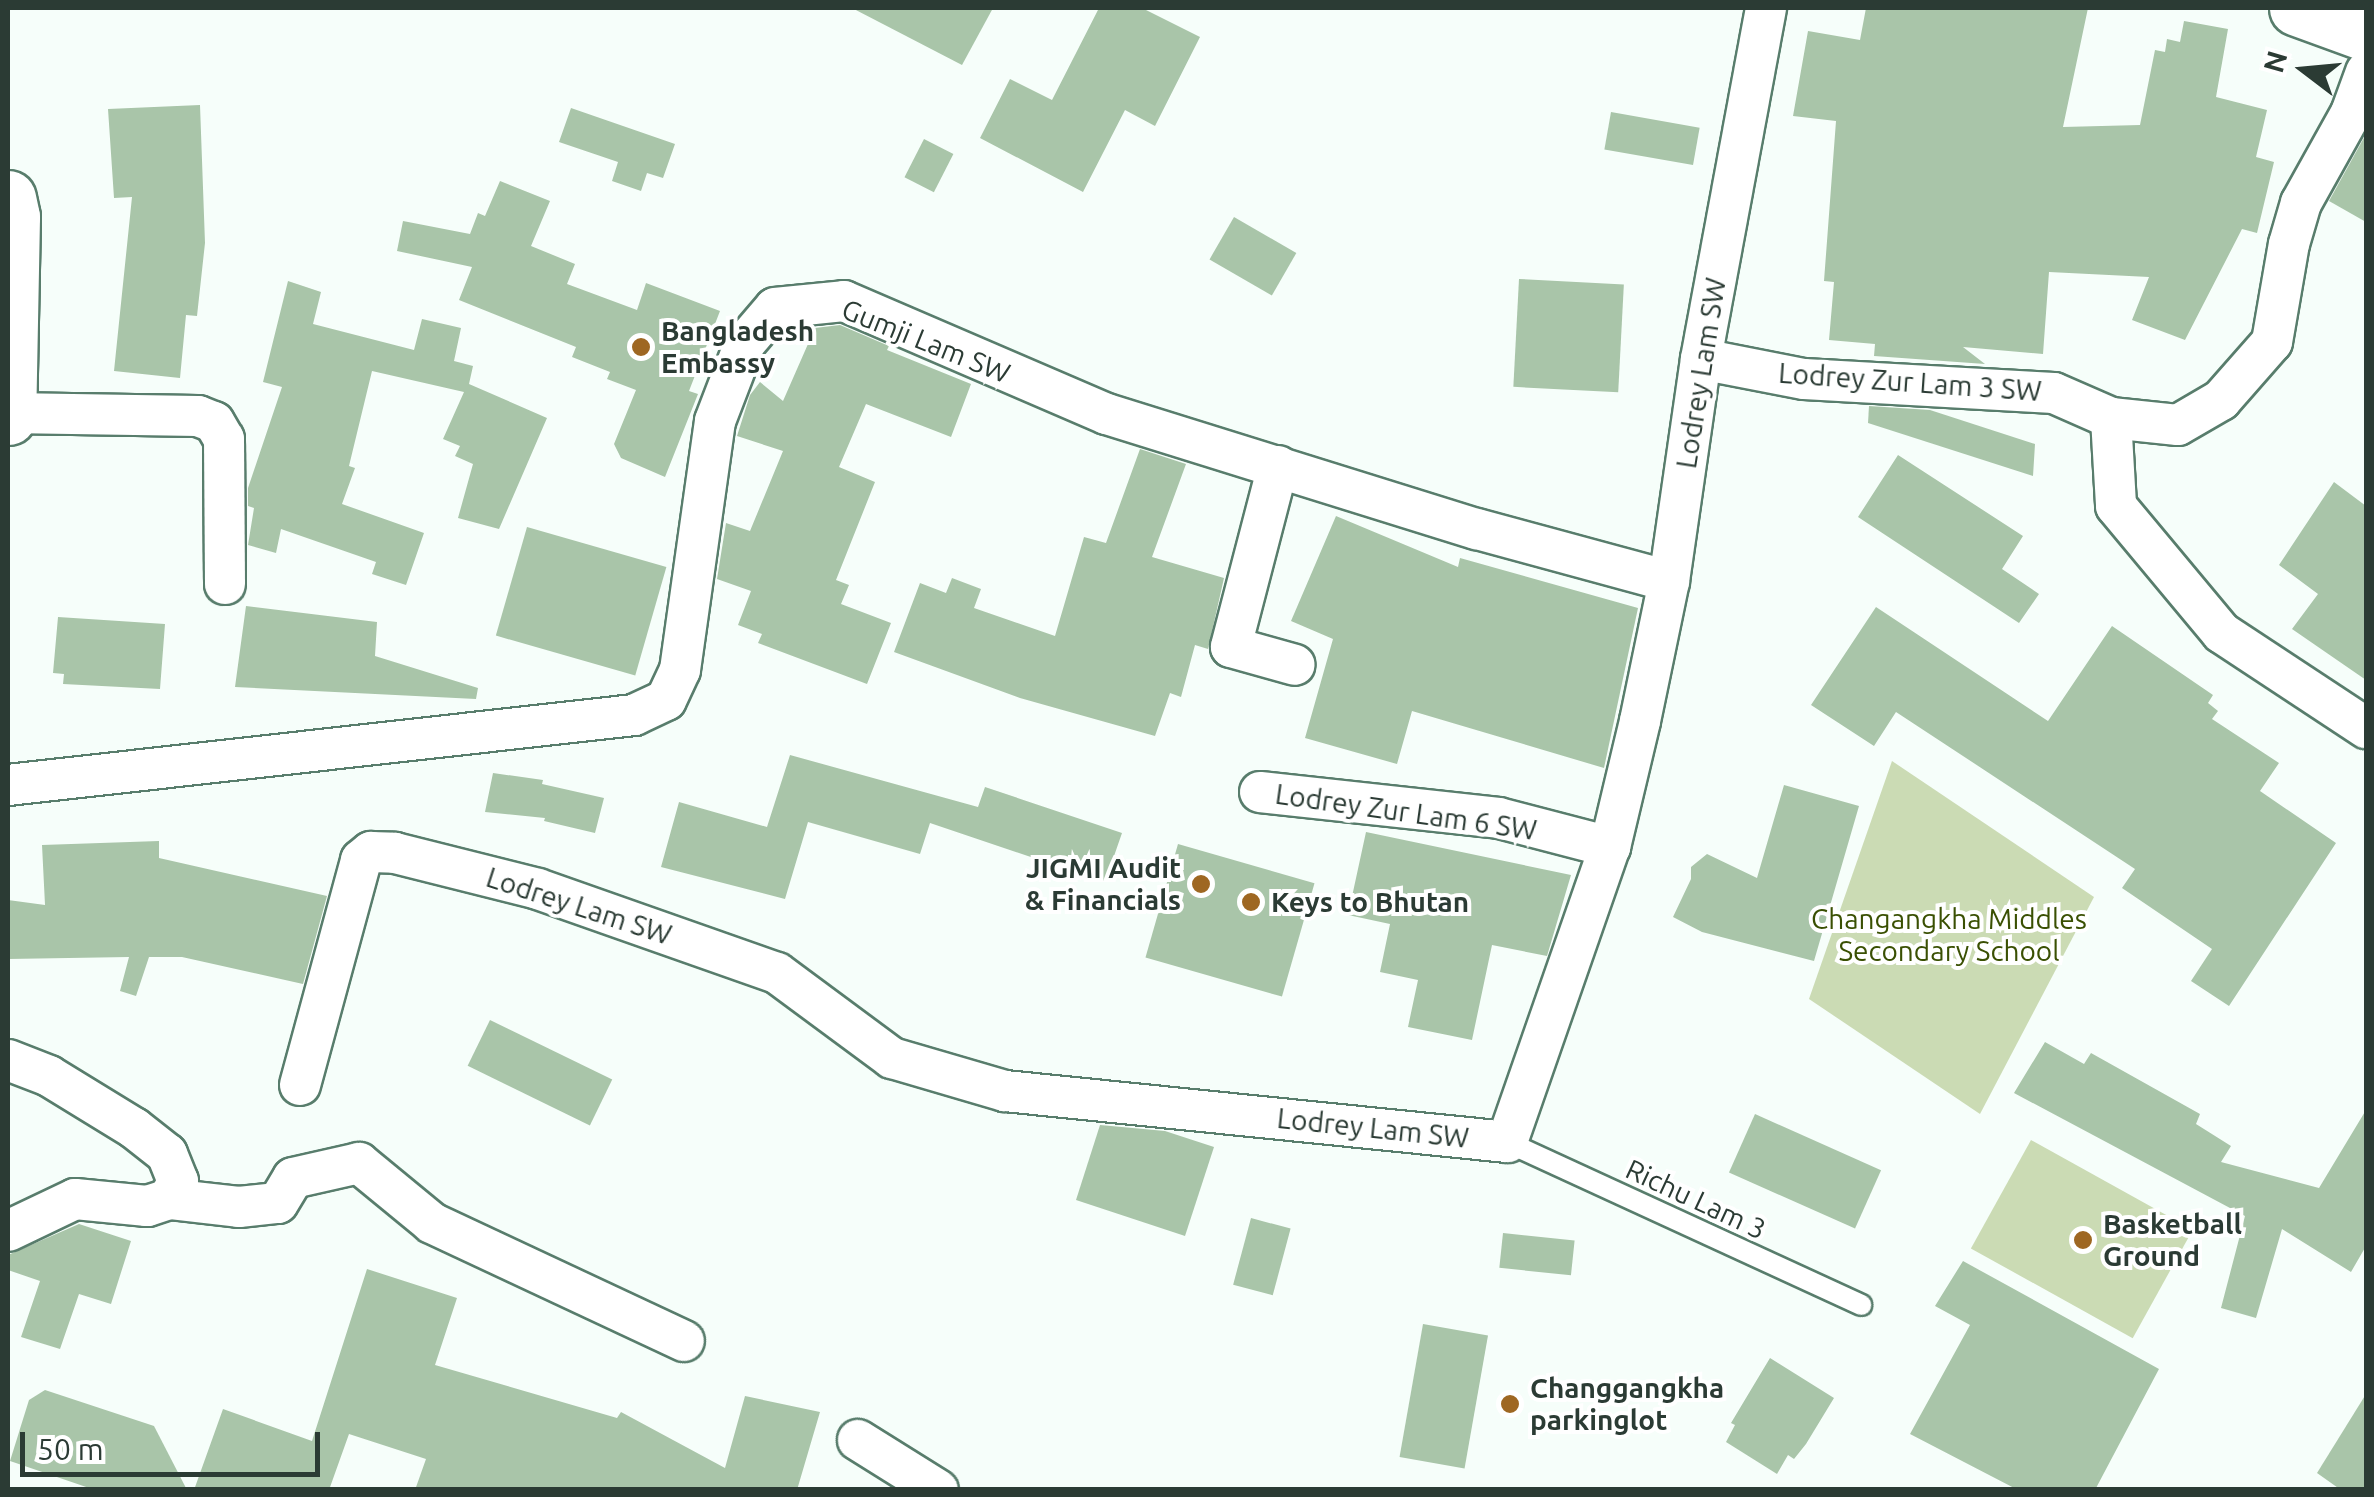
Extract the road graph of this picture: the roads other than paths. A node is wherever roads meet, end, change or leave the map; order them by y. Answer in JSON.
{"nodes":[{"id":1,"x":1766,"y":8,"type":"edge"},
{"id":2,"x":2297,"y":8,"type":"edge"},
{"id":3,"x":2366,"y":33,"type":"edge"},
{"id":4,"x":2366,"y":72,"type":"edge"},
{"id":5,"x":8,"y":198,"type":"edge"},
{"id":6,"x":1701,"y":359,"type":"junction"},
{"id":7,"x":8,"y":415,"type":"edge"},
{"id":8,"x":2112,"y":418,"type":"junction"},
{"id":9,"x":1278,"y":466,"type":"junction"},
{"id":10,"x":1669,"y":581,"type":"junction"},
{"id":11,"x":225,"y":584,"type":"dead end"},
{"id":12,"x":1296,"y":665,"type":"dead end"},
{"id":13,"x":2366,"y":728,"type":"edge"},
{"id":14,"x":8,"y":784,"type":"edge"},
{"id":15,"x":1260,"y":792,"type":"dead end"},
{"id":16,"x":1610,"y":846,"type":"junction"},
{"id":17,"x":8,"y":1060,"type":"edge"},
{"id":18,"x":300,"y":1085,"type":"dead end"},
{"id":19,"x":1507,"y":1142,"type":"junction"},
{"id":20,"x":169,"y":1199,"type":"junction"},
{"id":21,"x":8,"y":1231,"type":"edge"},
{"id":22,"x":1861,"y":1306,"type":"dead end"},
{"id":23,"x":684,"y":1341,"type":"dead end"},
{"id":24,"x":858,"y":1440,"type":"dead end"},
{"id":25,"x":938,"y":1490,"type":"edge"}],
"edges":[{"from":1,"to":6,"type":"street","name":"Lodrey Lam SW"},
{"from":2,"to":3,"type":"main road"},
{"from":4,"to":8,"type":"street","name":"Lodrey Zur Lam 3 SW"},
{"from":5,"to":7,"type":"main road"},
{"from":6,"to":8,"type":"street","name":"Lodrey Zur Lam 3 SW"},
{"from":6,"to":10,"type":"street","name":"Lodrey Lam SW"},
{"from":7,"to":11,"type":"street"},
{"from":8,"to":13,"type":"street"},
{"from":9,"to":10,"type":"street","name":"Gumji Lam SW"},
{"from":9,"to":12,"type":"street"},
{"from":9,"to":14,"type":"street","name":"Gumji Lam SW"},
{"from":10,"to":16,"type":"street","name":"Lodrey Lam SW"},
{"from":15,"to":16,"type":"street","name":"Lodrey Zur Lam 6 SW"},
{"from":16,"to":19,"type":"street","name":"Lodrey Lam SW"},
{"from":17,"to":20,"type":"street"},
{"from":18,"to":19,"type":"street","name":"Lodrey Lam SW"},
{"from":19,"to":22,"type":"lane","name":"Richu Lam 3"},
{"from":20,"to":21,"type":"street"},
{"from":20,"to":23,"type":"street"},
{"from":24,"to":25,"type":"street"}]}
